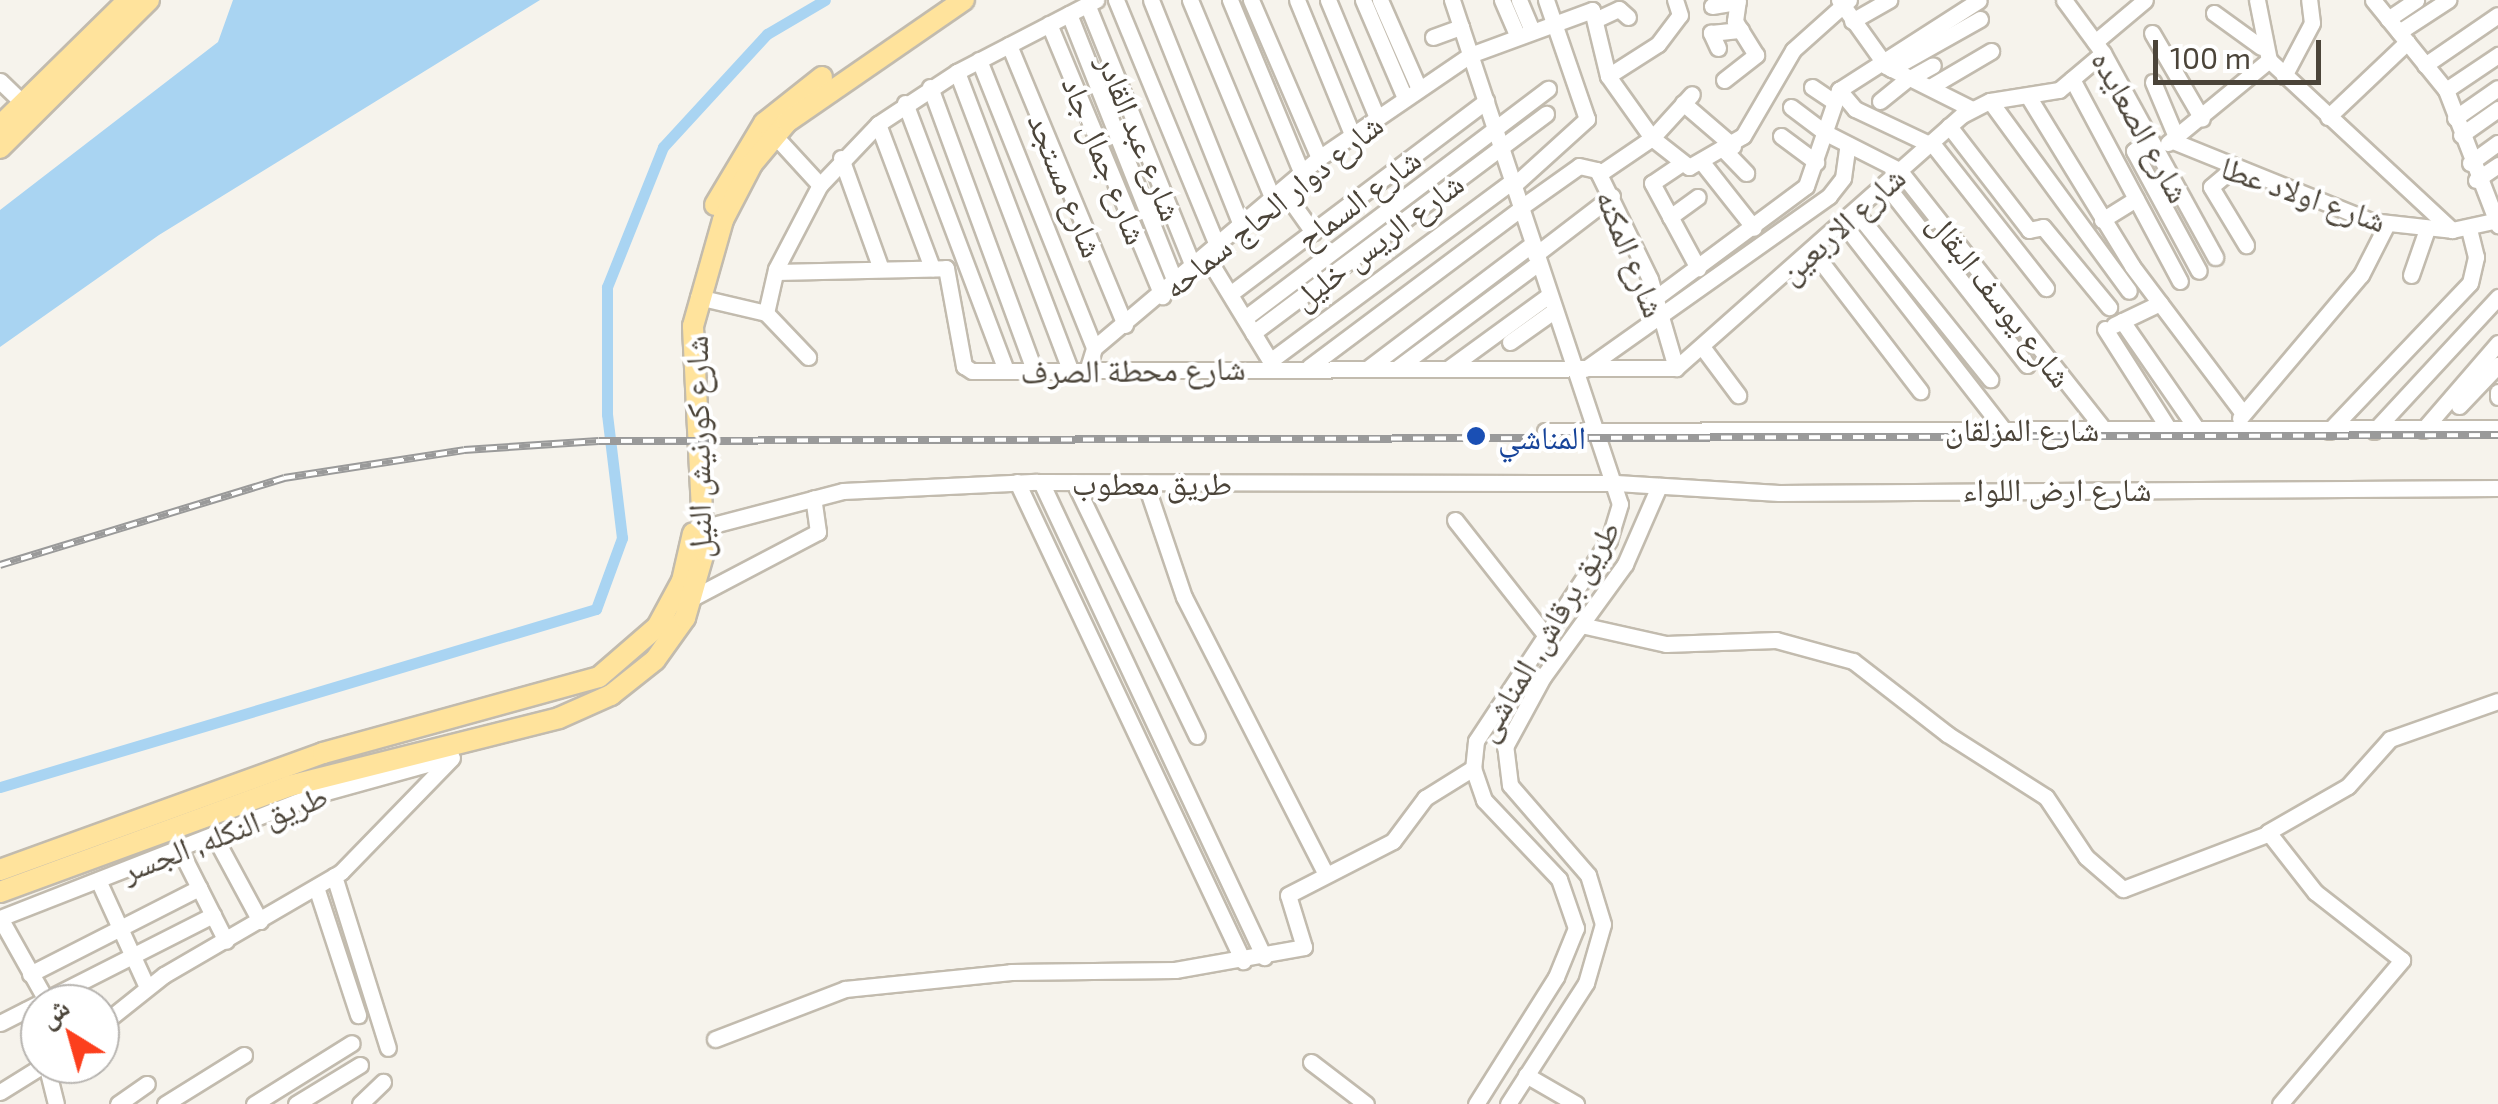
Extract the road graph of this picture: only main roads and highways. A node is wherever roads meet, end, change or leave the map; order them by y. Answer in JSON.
{"nodes":[{"id":1,"x":128,"y":0,"type":"edge"},
{"id":2,"x":149,"y":0,"type":"edge"},
{"id":3,"x":942,"y":0,"type":"edge"},
{"id":4,"x":964,"y":0,"type":"edge"},
{"id":5,"x":796,"y":103,"type":"junction"},
{"id":6,"x":0,"y":126,"type":"edge"},
{"id":7,"x":0,"y":148,"type":"edge"},
{"id":8,"x":684,"y":390,"type":"junction"},
{"id":9,"x":699,"y":530,"type":"junction"},
{"id":10,"x":0,"y":870,"type":"edge"},
{"id":11,"x":0,"y":892,"type":"edge"}],
"edges":[{"from":1,"to":6,"type":"main road"},
{"from":2,"to":7,"type":"main road"},
{"from":3,"to":5,"type":"main road","name":"شارع كورنيش النيل"},
{"from":4,"to":5,"type":"main road","name":"شارع كورنيش النيل"},
{"from":5,"to":8,"type":"main road","name":"شارع كورنيش النيل"},
{"from":5,"to":8,"type":"main road","name":"شارع كورنيش النيل"},
{"from":8,"to":9,"type":"main road","name":"شارع كورنيش النيل"},
{"from":9,"to":10,"type":"main road","name":"شارع كورنيش النيل"},
{"from":9,"to":11,"type":"main road","name":"شارع كورنيش النيل"}]}
